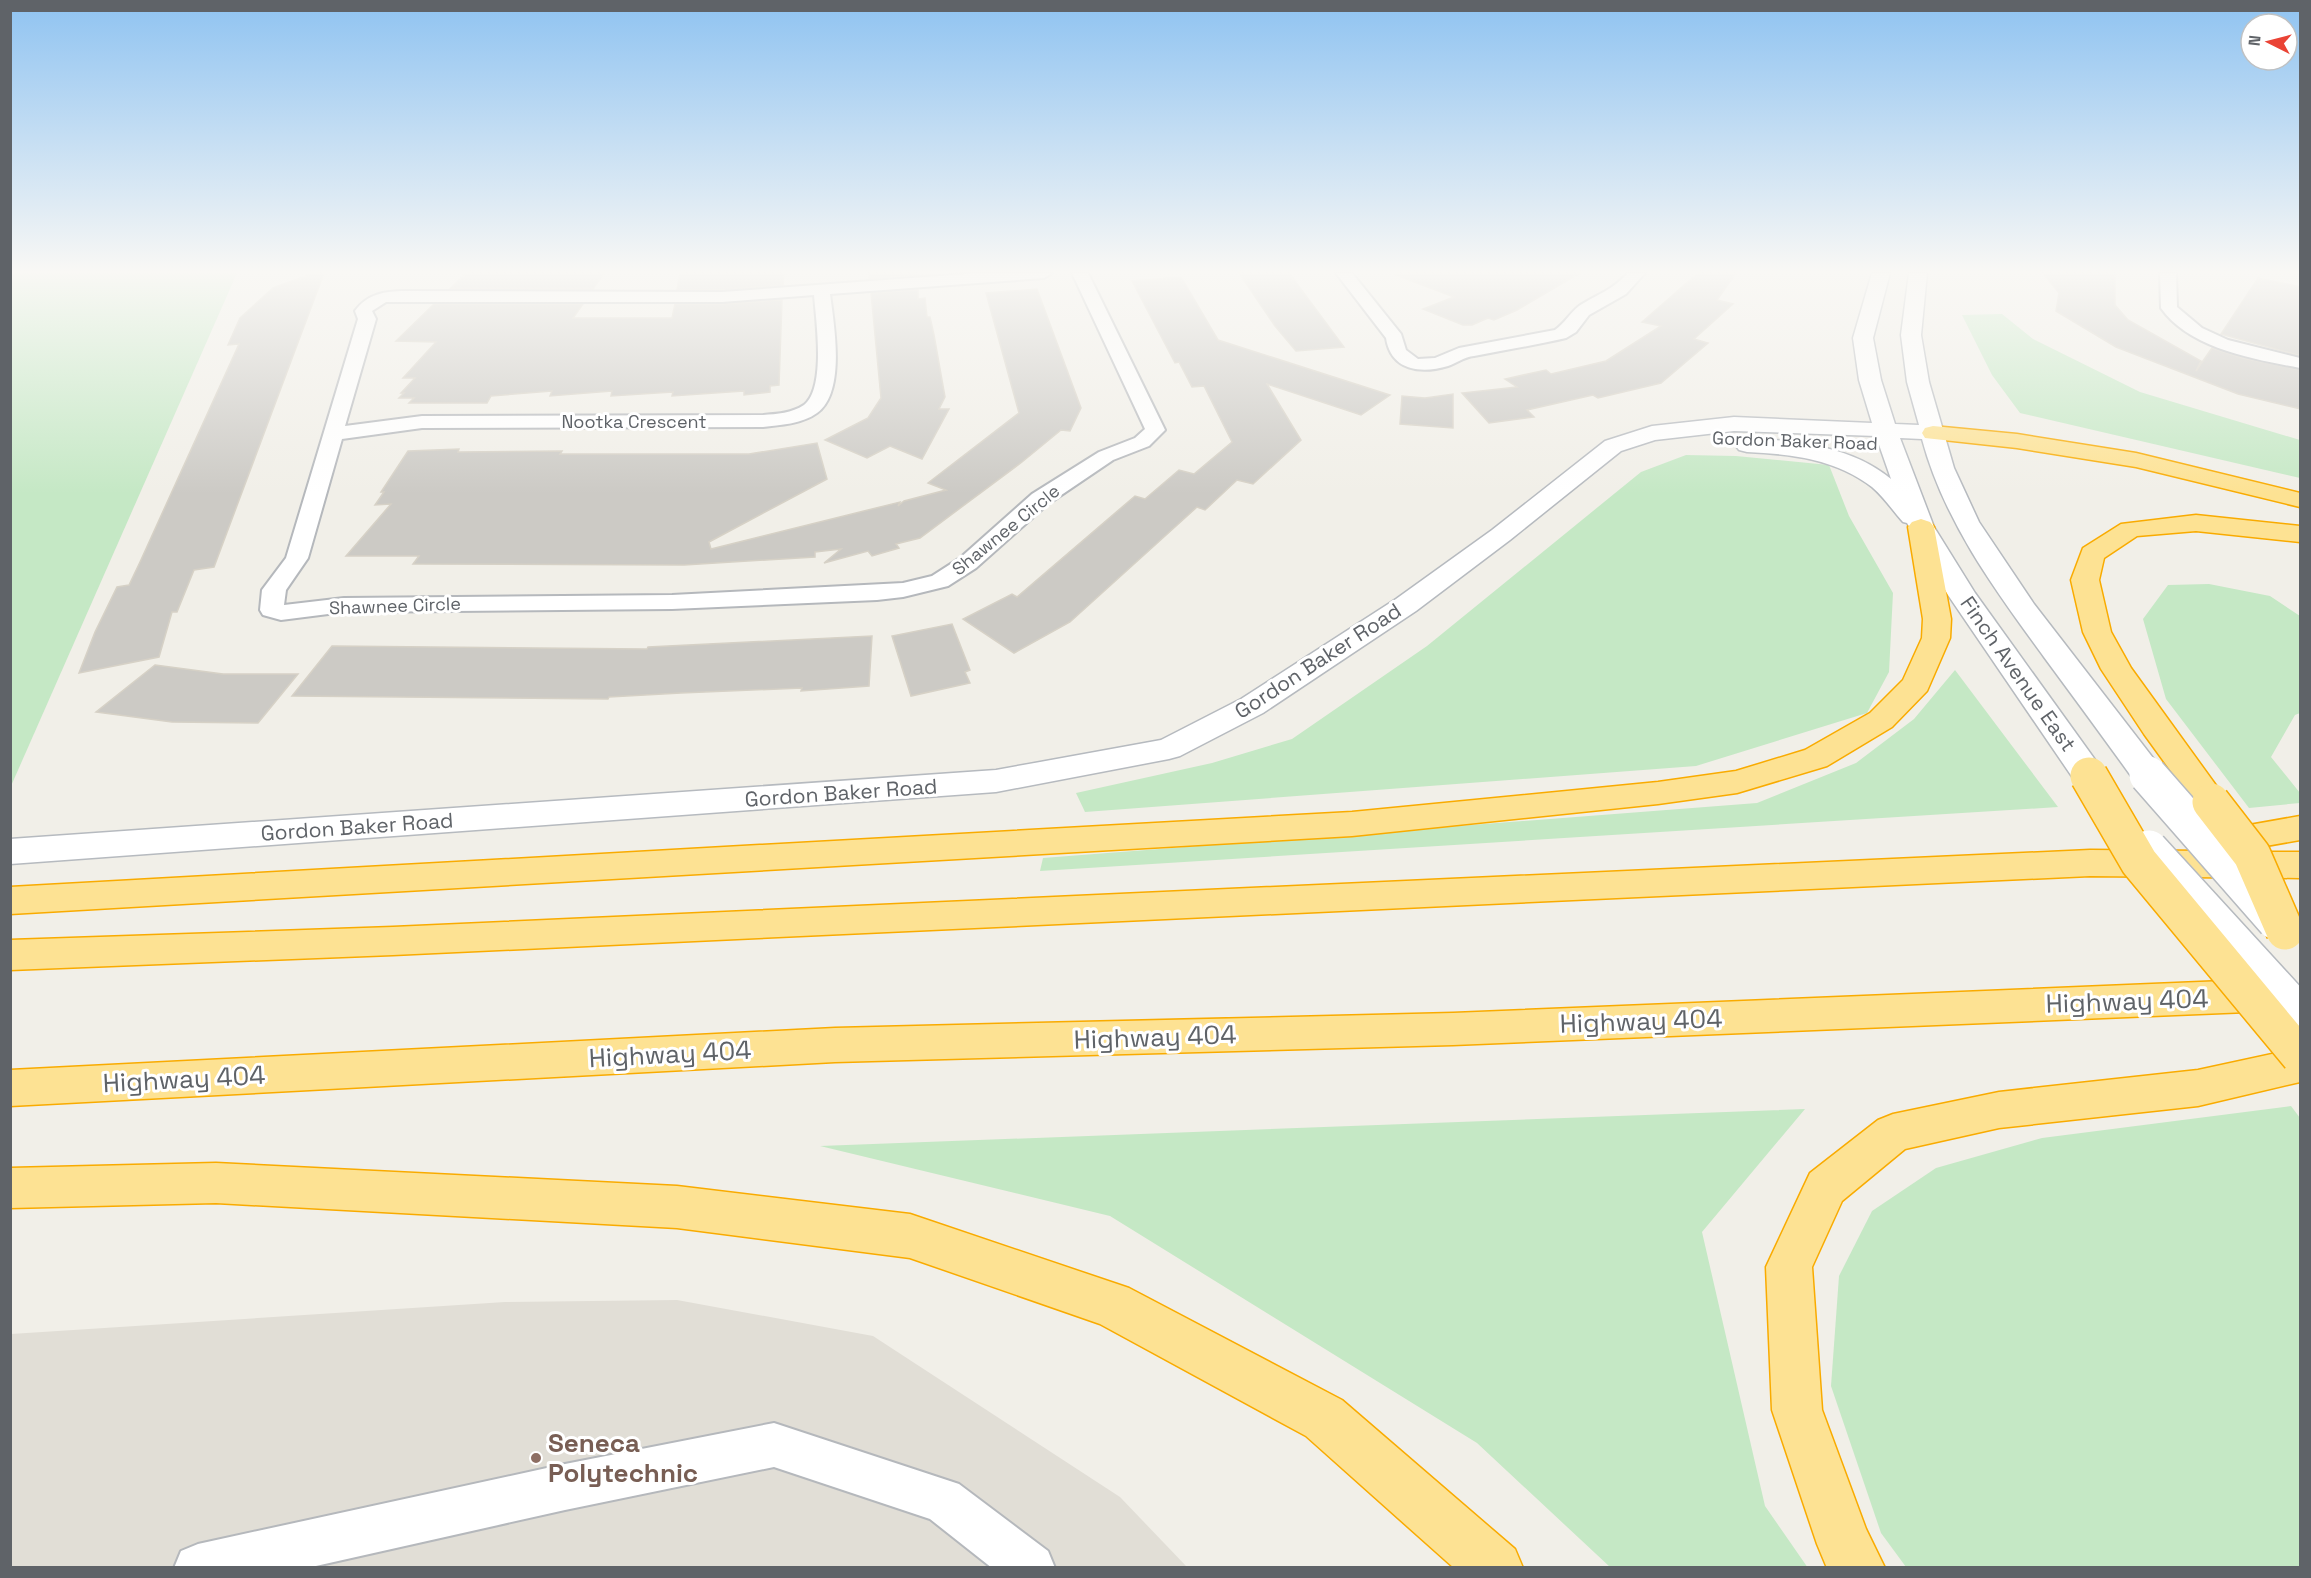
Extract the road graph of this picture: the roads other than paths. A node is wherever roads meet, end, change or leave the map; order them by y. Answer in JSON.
{"nodes":[{"id":1,"x":359,"y":347,"type":"edge"},
{"id":2,"x":824,"y":347,"type":"edge"},
{"id":3,"x":1118,"y":347,"type":"edge"},
{"id":4,"x":1396,"y":347,"type":"edge"},
{"id":5,"x":1493,"y":347,"type":"edge"},
{"id":6,"x":1864,"y":347,"type":"edge"},
{"id":7,"x":1913,"y":347,"type":"edge"},
{"id":8,"x":2234,"y":347,"type":"edge"},
{"id":9,"x":2301,"y":363,"type":"edge"},
{"id":10,"x":333,"y":434,"type":"junction"},
{"id":11,"x":1887,"y":436,"type":"junction"},
{"id":12,"x":1935,"y":439,"type":"junction"},
{"id":13,"x":1623,"y":458,"type":"junction"},
{"id":14,"x":1584,"y":468,"type":"junction"},
{"id":15,"x":2301,"y":500,"type":"edge"},
{"id":16,"x":1921,"y":527,"type":"junction"},
{"id":17,"x":2301,"y":534,"type":"edge"},
{"id":18,"x":2089,"y":776,"type":"junction"},
{"id":19,"x":2301,"y":828,"type":"edge"},
{"id":20,"x":10,"y":852,"type":"edge"},
{"id":21,"x":2090,"y":863,"type":"junction"},
{"id":22,"x":2301,"y":865,"type":"edge"},
{"id":23,"x":10,"y":902,"type":"edge"},
{"id":24,"x":2293,"y":939,"type":"edge"},
{"id":25,"x":10,"y":955,"type":"edge"},
{"id":26,"x":2301,"y":994,"type":"edge"},
{"id":27,"x":2301,"y":1014,"type":"edge"},
{"id":28,"x":2301,"y":1056,"type":"edge"},
{"id":29,"x":2301,"y":1065,"type":"edge"},
{"id":30,"x":10,"y":1088,"type":"edge"},
{"id":31,"x":10,"y":1188,"type":"edge"},
{"id":32,"x":198,"y":1568,"type":"edge"},
{"id":33,"x":1031,"y":1568,"type":"edge"},
{"id":34,"x":1496,"y":1568,"type":"edge"},
{"id":35,"x":1858,"y":1568,"type":"edge"}],
"edges":[{"from":1,"to":10,"type":"street","name":"Shawnee Circle"},
{"from":2,"to":10,"type":"street","name":"Nootka Crescent"},
{"from":3,"to":10,"type":"street","name":"Shawnee Circle"},
{"from":4,"to":5,"type":"street"},
{"from":6,"to":11,"type":"main road","name":"Finch Avenue East"},
{"from":7,"to":12,"type":"main road","name":"Finch Avenue East"},
{"from":8,"to":9,"type":"street"},
{"from":11,"to":12,"type":"main road","name":"Gordon Baker Road"},
{"from":11,"to":13,"type":"main road","name":"Gordon Baker Road"},
{"from":11,"to":14,"type":"main road","name":"Gordon Baker Road"},
{"from":11,"to":16,"type":"main road","name":"Finch Avenue East"},
{"from":12,"to":15,"type":"highway"},
{"from":12,"to":24,"type":"main road","name":"Finch Avenue East","bridge":true},
{"from":13,"to":14,"type":"main road","name":"Gordon Baker Road"},
{"from":13,"to":16,"type":"main road"},
{"from":14,"to":20,"type":"main road","name":"Gordon Baker Road"},
{"from":16,"to":18,"type":"main road","name":"Finch Avenue East"},
{"from":16,"to":23,"type":"highway"},
{"from":17,"to":24,"type":"highway","bridge":true},
{"from":18,"to":27,"type":"main road","name":"Finch Avenue East","bridge":true},
{"from":18,"to":28,"type":"highway","bridge":true},
{"from":19,"to":21,"type":"highway"},
{"from":21,"to":22,"type":"highway"},
{"from":21,"to":25,"type":"highway"},
{"from":26,"to":30,"type":"highway","name":"Highway 404"},
{"from":29,"to":35,"type":"highway"},
{"from":31,"to":34,"type":"highway"},
{"from":32,"to":33,"type":"street"}]}
